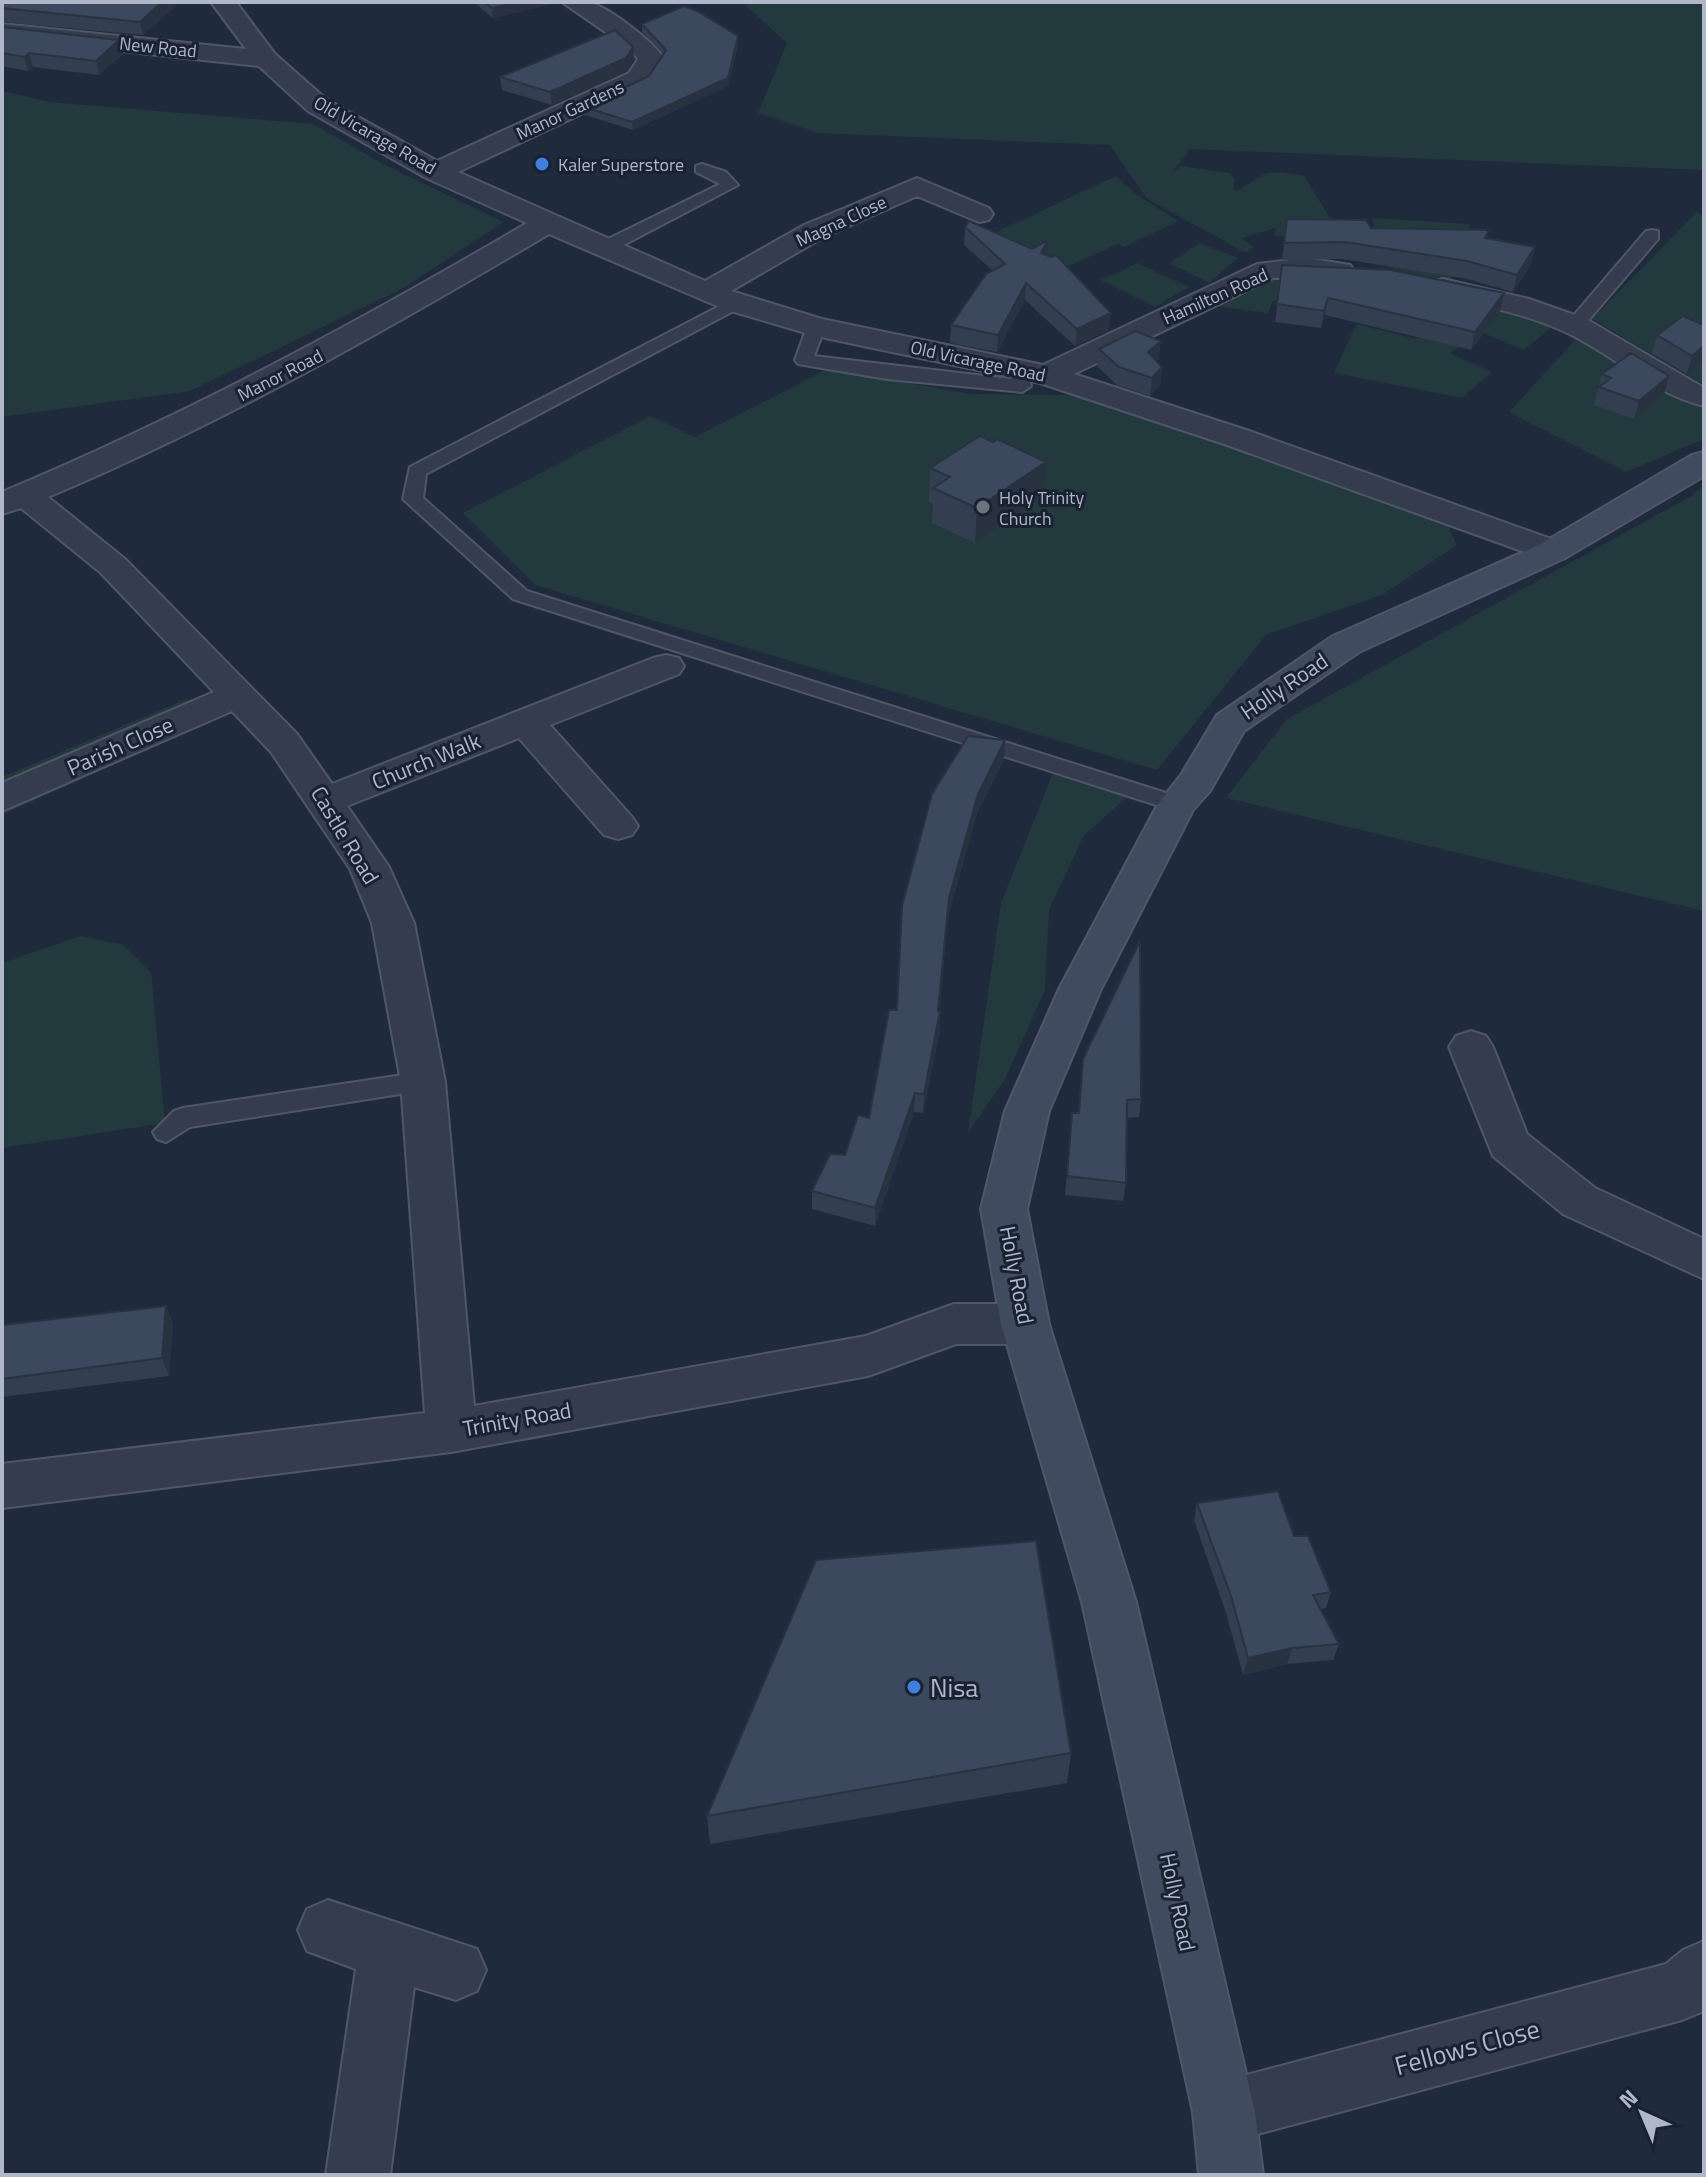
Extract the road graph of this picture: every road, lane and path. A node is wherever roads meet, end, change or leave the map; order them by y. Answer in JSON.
{"nodes":[{"id":1,"x":223,"y":2,"type":"edge"},
{"id":2,"x":574,"y":2,"type":"edge"},
{"id":3,"x":2,"y":31,"type":"edge"},
{"id":4,"x":266,"y":59,"type":"junction"},
{"id":5,"x":702,"y":169,"type":"dead end"},
{"id":6,"x":436,"y":172,"type":"junction"},
{"id":7,"x":979,"y":214,"type":"dead end"},
{"id":8,"x":547,"y":223,"type":"junction"},
{"id":9,"x":1652,"y":235,"type":"dead end"},
{"id":10,"x":606,"y":247,"type":"junction"},
{"id":11,"x":1375,"y":275,"type":"edge"},
{"id":12,"x":1417,"y":282,"type":"edge"},
{"id":13,"x":721,"y":298,"type":"junction"},
{"id":14,"x":1575,"y":325,"type":"junction"},
{"id":15,"x":1032,"y":372,"type":"junction"},
{"id":16,"x":1704,"y":397,"type":"edge"},
{"id":17,"x":1704,"y":462,"type":"edge"},
{"id":18,"x":14,"y":500,"type":"edge"},
{"id":19,"x":1553,"y":551,"type":"junction"},
{"id":20,"x":666,"y":666,"type":"dead end"},
{"id":21,"x":238,"y":695,"type":"junction"},
{"id":22,"x":525,"y":721,"type":"junction"},
{"id":23,"x":2,"y":798,"type":"edge"},
{"id":24,"x":327,"y":800,"type":"junction"},
{"id":25,"x":1177,"y":804,"type":"junction"},
{"id":26,"x":618,"y":826,"type":"dead end"},
{"id":27,"x":1471,"y":1047,"type":"dead end"},
{"id":28,"x":423,"y":1082,"type":"junction"},
{"id":29,"x":166,"y":1132,"type":"dead end"},
{"id":30,"x":1704,"y":1260,"type":"edge"},
{"id":31,"x":1025,"y":1324,"type":"junction"},
{"id":32,"x":451,"y":1431,"type":"junction"},
{"id":33,"x":2,"y":1486,"type":"edge"},
{"id":34,"x":328,"y":1930,"type":"dead end"},
{"id":35,"x":389,"y":1949,"type":"junction"},
{"id":36,"x":456,"y":1970,"type":"dead end"},
{"id":37,"x":1704,"y":1971,"type":"edge"},
{"id":38,"x":1224,"y":2112,"type":"junction"},
{"id":39,"x":358,"y":2175,"type":"edge"},
{"id":40,"x":1231,"y":2175,"type":"edge"}],
"edges":[{"from":1,"to":4,"type":"street","name":"Old Vicarage Road"},
{"from":2,"to":6,"type":"street","name":"Manor Gardens"},
{"from":3,"to":4,"type":"street","name":"New Road"},
{"from":4,"to":6,"type":"street","name":"Old Vicarage Road"},
{"from":5,"to":10,"type":"lane"},
{"from":6,"to":8,"type":"street","name":"Old Vicarage Road"},
{"from":7,"to":13,"type":"street","name":"Magna Close"},
{"from":8,"to":10,"type":"street","name":"Old Vicarage Road"},
{"from":8,"to":18,"type":"street","name":"Manor Road"},
{"from":9,"to":14,"type":"lane"},
{"from":10,"to":13,"type":"street","name":"Old Vicarage Road"},
{"from":11,"to":15,"type":"street","name":"Hamilton Road"},
{"from":12,"to":14,"type":"street"},
{"from":13,"to":15,"type":"street","name":"Old Vicarage Road"},
{"from":13,"to":25,"type":"lane"},
{"from":14,"to":16,"type":"street"},
{"from":15,"to":19,"type":"street","name":"Old Vicarage Road"},
{"from":17,"to":19,"type":"street"},
{"from":18,"to":21,"type":"street","name":"Castle Road"},
{"from":19,"to":25,"type":"street","name":"Holly Road"},
{"from":20,"to":22,"type":"street","name":"Church Walk"},
{"from":21,"to":23,"type":"street","name":"Parish Close"},
{"from":21,"to":24,"type":"street","name":"Castle Road"},
{"from":22,"to":24,"type":"street","name":"Church Walk"},
{"from":22,"to":26,"type":"street"},
{"from":24,"to":28,"type":"street","name":"Castle Road"},
{"from":25,"to":31,"type":"street","name":"Holly Road"},
{"from":27,"to":30,"type":"street"},
{"from":28,"to":29,"type":"lane"},
{"from":28,"to":32,"type":"street","name":"Castle Road"},
{"from":31,"to":32,"type":"street","name":"Trinity Road"},
{"from":31,"to":38,"type":"street","name":"Holly Road"},
{"from":32,"to":33,"type":"street","name":"Trinity Road"},
{"from":34,"to":35,"type":"street"},
{"from":35,"to":36,"type":"street"},
{"from":35,"to":39,"type":"street"},
{"from":37,"to":38,"type":"street","name":"Fellows Close"},
{"from":38,"to":40,"type":"street","name":"Holly Road"}]}
